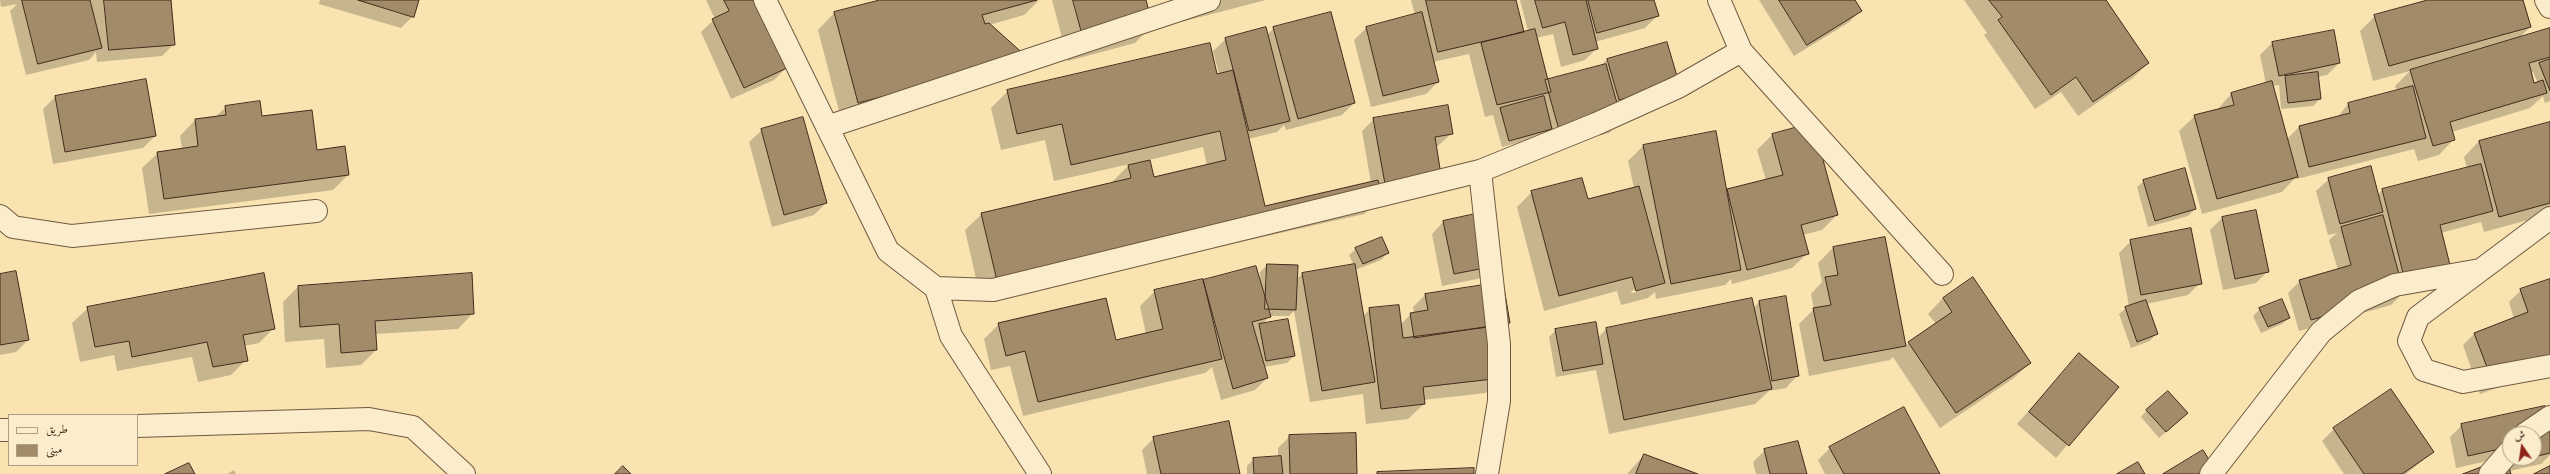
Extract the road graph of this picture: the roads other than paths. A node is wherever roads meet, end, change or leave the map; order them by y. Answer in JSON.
{"nodes":[{"id":1,"x":765,"y":0,"type":"edge"},
{"id":2,"x":1209,"y":0,"type":"edge"},
{"id":3,"x":1719,"y":0,"type":"edge"},
{"id":4,"x":2546,"y":0,"type":"edge"},
{"id":5,"x":2550,"y":8,"type":"edge"},
{"id":6,"x":1741,"y":51,"type":"junction"},
{"id":7,"x":827,"y":127,"type":"junction"},
{"id":8,"x":1480,"y":171,"type":"junction"},
{"id":9,"x":316,"y":211,"type":"dead end"},
{"id":10,"x":0,"y":216,"type":"edge"},
{"id":11,"x":2550,"y":218,"type":"edge"},
{"id":12,"x":2480,"y":270,"type":"junction"},
{"id":13,"x":1942,"y":274,"type":"dead end"},
{"id":14,"x":936,"y":288,"type":"junction"},
{"id":15,"x":2550,"y":366,"type":"edge"},
{"id":16,"x":2550,"y":417,"type":"edge"},
{"id":17,"x":138,"y":426,"type":"edge"},
{"id":18,"x":2537,"y":426,"type":"edge"},
{"id":19,"x":2502,"y":460,"type":"edge"},
{"id":20,"x":464,"y":474,"type":"edge"},
{"id":21,"x":1040,"y":474,"type":"edge"},
{"id":22,"x":1487,"y":474,"type":"edge"},
{"id":23,"x":2211,"y":474,"type":"edge"},
{"id":24,"x":2490,"y":474,"type":"edge"}],
"edges":[{"from":1,"to":7,"type":"street"},
{"from":2,"to":7,"type":"street"},
{"from":3,"to":6,"type":"street"},
{"from":4,"to":5,"type":"street"},
{"from":6,"to":8,"type":"street"},
{"from":6,"to":13,"type":"street"},
{"from":7,"to":14,"type":"street"},
{"from":8,"to":14,"type":"street"},
{"from":8,"to":22,"type":"street"},
{"from":9,"to":10,"type":"street"},
{"from":11,"to":12,"type":"street"},
{"from":12,"to":15,"type":"street"},
{"from":12,"to":23,"type":"street"},
{"from":14,"to":21,"type":"street"},
{"from":16,"to":18,"type":"street"},
{"from":17,"to":20,"type":"street"},
{"from":19,"to":24,"type":"street"}]}
